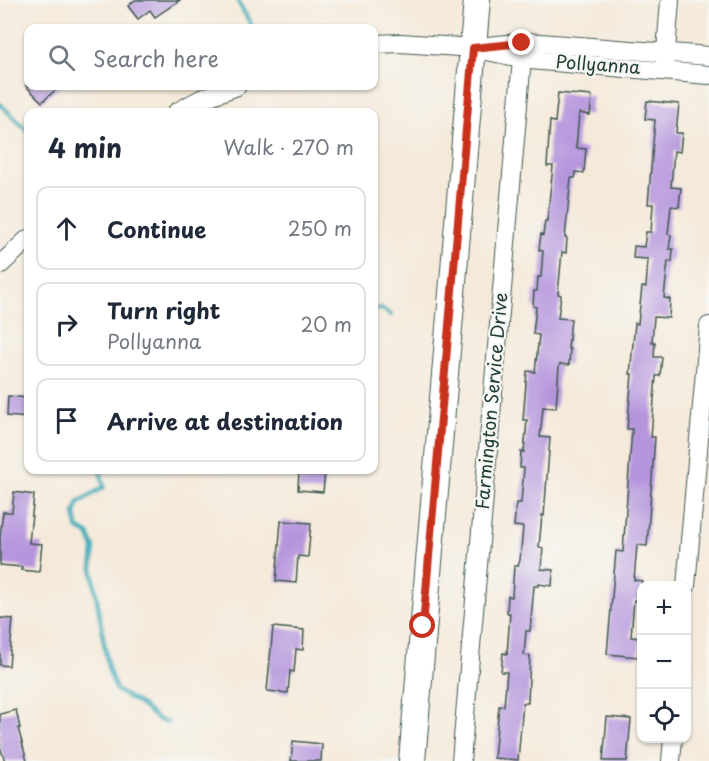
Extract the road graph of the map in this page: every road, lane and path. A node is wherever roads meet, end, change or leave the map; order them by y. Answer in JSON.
{"nodes":[{"id":1,"x":477,"y":0,"type":"edge"},
{"id":2,"x":670,"y":0,"type":"edge"},
{"id":3,"x":378,"y":44,"type":"edge"},
{"id":4,"x":473,"y":48,"type":"junction"},
{"id":5,"x":524,"y":51,"type":"junction"},
{"id":6,"x":709,"y":56,"type":"edge"},
{"id":7,"x":665,"y":62,"type":"junction"},
{"id":8,"x":709,"y":75,"type":"edge"},
{"id":9,"x":226,"y":90,"type":"edge"},
{"id":10,"x":184,"y":108,"type":"edge"},
{"id":11,"x":24,"y":243,"type":"edge"},
{"id":12,"x":0,"y":265,"type":"edge"},
{"id":13,"x":709,"y":326,"type":"edge"},
{"id":14,"x":686,"y":581,"type":"edge"},
{"id":15,"x":673,"y":743,"type":"edge"},
{"id":16,"x":412,"y":761,"type":"edge"},
{"id":17,"x":461,"y":761,"type":"edge"},
{"id":18,"x":671,"y":761,"type":"edge"}],
"edges":[{"from":1,"to":4,"type":"main road"},
{"from":2,"to":7,"type":"street"},
{"from":3,"to":4,"type":"street","name":"Pollyanna"},
{"from":4,"to":5,"type":"street","name":"Pollyanna"},
{"from":4,"to":16,"type":"main road"},
{"from":5,"to":7,"type":"street","name":"Pollyanna"},
{"from":5,"to":17,"type":"street","name":"Farmington Service Drive"},
{"from":6,"to":7,"type":"street","name":"Pollyanna"},
{"from":7,"to":8,"type":"street","name":"Pollyanna"},
{"from":9,"to":10,"type":"street"},
{"from":11,"to":12,"type":"street"},
{"from":13,"to":14,"type":"street"},
{"from":15,"to":18,"type":"street"}]}
